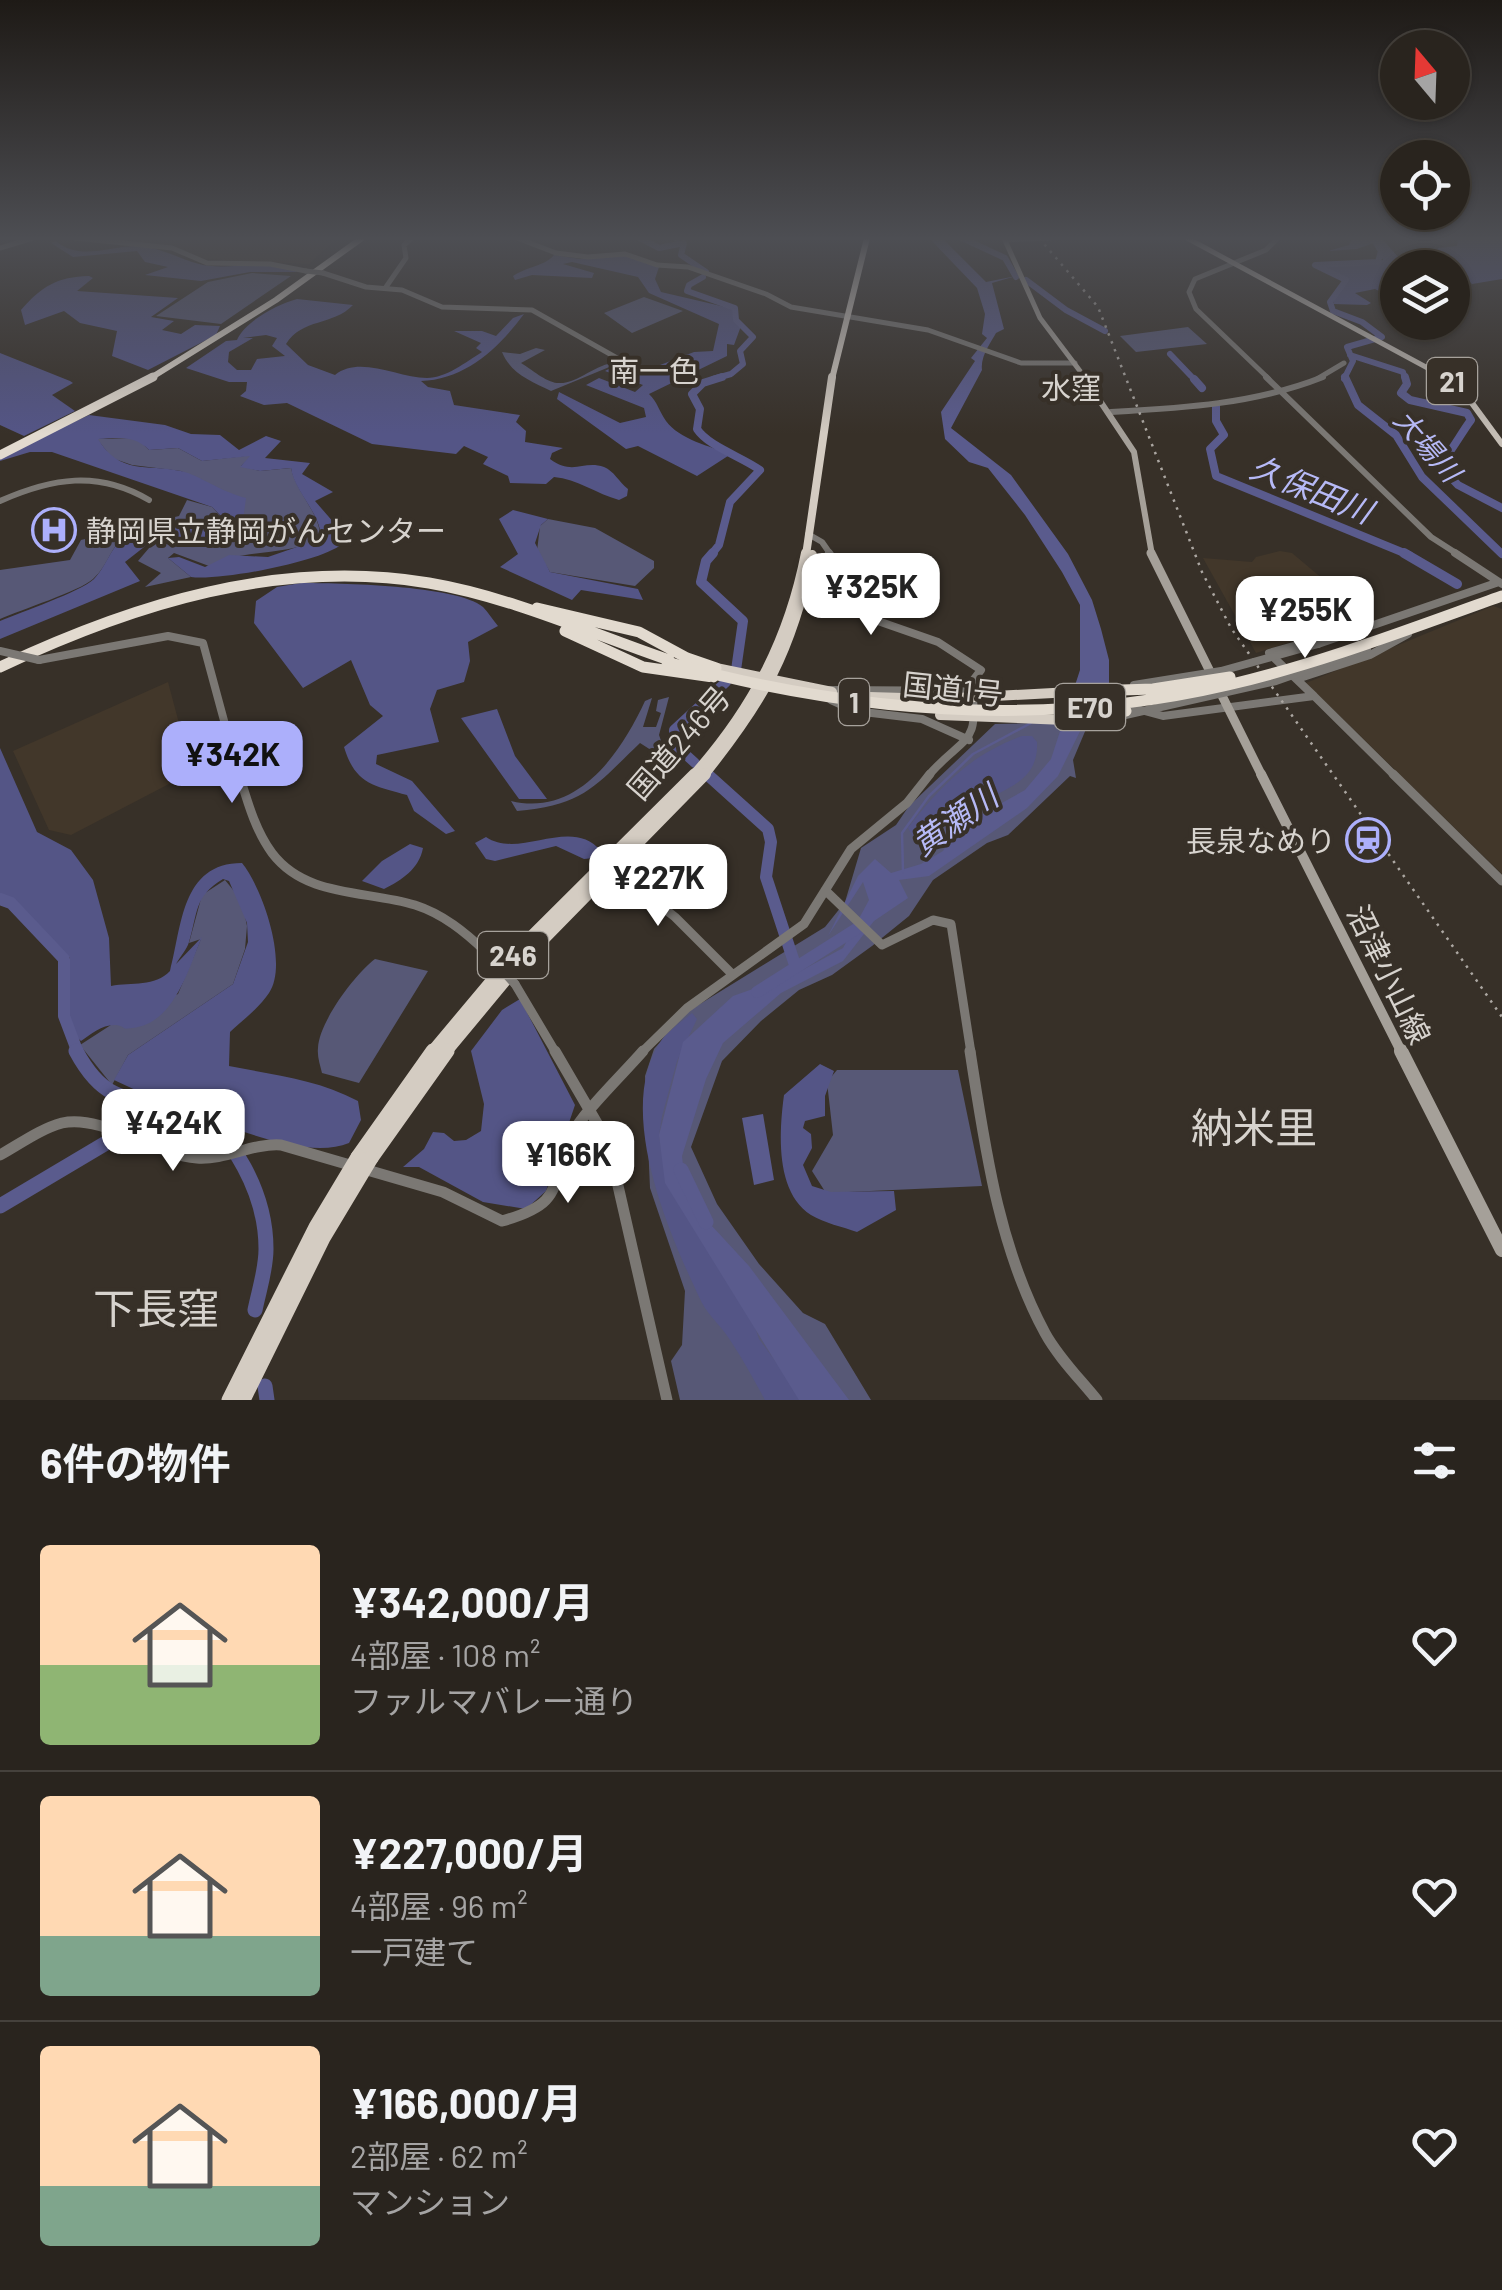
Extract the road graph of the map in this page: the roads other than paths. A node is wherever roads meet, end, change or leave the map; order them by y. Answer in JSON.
{"nodes":[{"id":1,"x":275,"y":303,"type":"edge"},
{"id":2,"x":436,"y":303,"type":"edge"},
{"id":3,"x":785,"y":303,"type":"edge"},
{"id":4,"x":850,"y":303,"type":"edge"},
{"id":5,"x":1032,"y":303,"type":"edge"},
{"id":6,"x":1194,"y":303,"type":"edge"},
{"id":7,"x":1306,"y":303,"type":"edge"},
{"id":8,"x":847,"y":315,"type":"junction"},
{"id":9,"x":617,"y":358,"type":"dead end"},
{"id":10,"x":1075,"y":363,"type":"junction"},
{"id":11,"x":1344,"y":363,"type":"dead end"},
{"id":12,"x":1280,"y":392,"type":"junction"},
{"id":13,"x":1111,"y":412,"type":"junction"},
{"id":14,"x":1502,"y":444,"type":"edge"},
{"id":15,"x":0,"y":453,"type":"edge"},
{"id":16,"x":149,"y":500,"type":"dead end"},
{"id":17,"x":0,"y":502,"type":"edge"},
{"id":18,"x":811,"y":535,"type":"junction"},
{"id":19,"x":445,"y":586,"type":"junction"},
{"id":20,"x":1501,"y":588,"type":"edge"},
{"id":21,"x":1432,"y":618,"type":"junction"},
{"id":22,"x":540,"y":619,"type":"junction"},
{"id":23,"x":1379,"y":623,"type":"junction"},
{"id":24,"x":0,"y":651,"type":"edge"},
{"id":25,"x":1318,"y":660,"type":"junction"},
{"id":26,"x":668,"y":661,"type":"junction"},
{"id":27,"x":0,"y":668,"type":"edge"},
{"id":28,"x":716,"y":673,"type":"junction"},
{"id":29,"x":1230,"y":677,"type":"junction"},
{"id":30,"x":1297,"y":679,"type":"junction"},
{"id":31,"x":767,"y":684,"type":"junction"},
{"id":32,"x":971,"y":691,"type":"junction"},
{"id":33,"x":1090,"y":691,"type":"junction"},
{"id":34,"x":827,"y":695,"type":"junction"},
{"id":35,"x":1314,"y":696,"type":"junction"},
{"id":36,"x":1226,"y":707,"type":"junction"},
{"id":37,"x":1066,"y":720,"type":"junction"},
{"id":38,"x":969,"y":740,"type":"junction"},
{"id":39,"x":608,"y":865,"type":"junction"},
{"id":40,"x":1498,"y":877,"type":"edge"},
{"id":41,"x":825,"y":890,"type":"junction"},
{"id":42,"x":732,"y":974,"type":"junction"},
{"id":43,"x":591,"y":1108,"type":"junction"},
{"id":44,"x":0,"y":1155,"type":"edge"},
{"id":45,"x":364,"y":1157,"type":"junction"},
{"id":46,"x":1502,"y":1250,"type":"edge"},
{"id":47,"x":229,"y":1400,"type":"edge"},
{"id":48,"x":244,"y":1400,"type":"edge"},
{"id":49,"x":667,"y":1400,"type":"edge"},
{"id":50,"x":1097,"y":1400,"type":"edge"}],
"edges":[{"from":1,"to":15,"type":"highway"},
{"from":2,"to":9,"type":"street"},
{"from":3,"to":8,"type":"street"},
{"from":4,"to":8,"type":"highway","name":"国道246号","number":"246"},
{"from":5,"to":10,"type":"main road","name":"沼津小山線"},
{"from":6,"to":12,"type":"street"},
{"from":7,"to":14,"type":"main road","number":"21"},
{"from":8,"to":10,"type":"street"},
{"from":8,"to":18,"type":"highway","name":"国道246号","number":"246"},
{"from":10,"to":13,"type":"main road","name":"沼津小山線"},
{"from":11,"to":12,"type":"street"},
{"from":12,"to":13,"type":"street"},
{"from":12,"to":20,"type":"street"},
{"from":13,"to":36,"type":"main road","name":"沼津小山線"},
{"from":16,"to":17,"type":"street"},
{"from":18,"to":31,"type":"highway","name":"国道246号","number":"246"},
{"from":18,"to":32,"type":"street"},
{"from":19,"to":26,"type":"highway","number":"E70"},
{"from":19,"to":27,"type":"highway","number":"E70"},
{"from":19,"to":28,"type":"highway"},
{"from":20,"to":21,"type":"street"},
{"from":20,"to":23,"type":"street"},
{"from":20,"to":25,"type":"highway","number":"E70","bridge":true},
{"from":20,"to":29,"type":"highway","number":"E70","bridge":true},
{"from":21,"to":30,"type":"street"},
{"from":21,"to":37,"type":"street","bridge":true},
{"from":22,"to":26,"type":"highway","number":"E70"},
{"from":22,"to":27,"type":"highway","number":"E70"},
{"from":22,"to":28,"type":"highway"},
{"from":23,"to":30,"type":"street"},
{"from":23,"to":33,"type":"street","bridge":true},
{"from":24,"to":43,"type":"street","bridge":true},
{"from":25,"to":26,"type":"highway","number":"E70","bridge":true},
{"from":25,"to":37,"type":"highway","bridge":true},
{"from":26,"to":29,"type":"highway","number":"E70","bridge":true},
{"from":28,"to":31,"type":"highway","name":"国道1号","number":"1"},
{"from":29,"to":33,"type":"highway","bridge":true},
{"from":30,"to":35,"type":"street"},
{"from":31,"to":34,"type":"highway","name":"国道1号","number":"1"},
{"from":31,"to":39,"type":"highway","name":"国道246号","number":"246"},
{"from":32,"to":34,"type":"street"},
{"from":32,"to":36,"type":"street","bridge":true},
{"from":32,"to":38,"type":"street"},
{"from":33,"to":34,"type":"highway","name":"国道1号","number":"1","bridge":true},
{"from":34,"to":37,"type":"highway","name":"国道1号","number":"1","bridge":true},
{"from":34,"to":38,"type":"street"},
{"from":35,"to":36,"type":"street"},
{"from":35,"to":40,"type":"street"},
{"from":36,"to":46,"type":"main road","name":"沼津小山線"},
{"from":38,"to":41,"type":"street"},
{"from":39,"to":42,"type":"street"},
{"from":39,"to":45,"type":"highway","name":"国道246号","number":"246"},
{"from":41,"to":42,"type":"street"},
{"from":41,"to":50,"type":"street"},
{"from":42,"to":43,"type":"street"},
{"from":43,"to":44,"type":"street"},
{"from":43,"to":49,"type":"street"},
{"from":45,"to":47,"type":"highway","name":"国道246号","number":"246","bridge":true},
{"from":45,"to":48,"type":"highway","name":"国道246号","number":"246","bridge":true}]}
